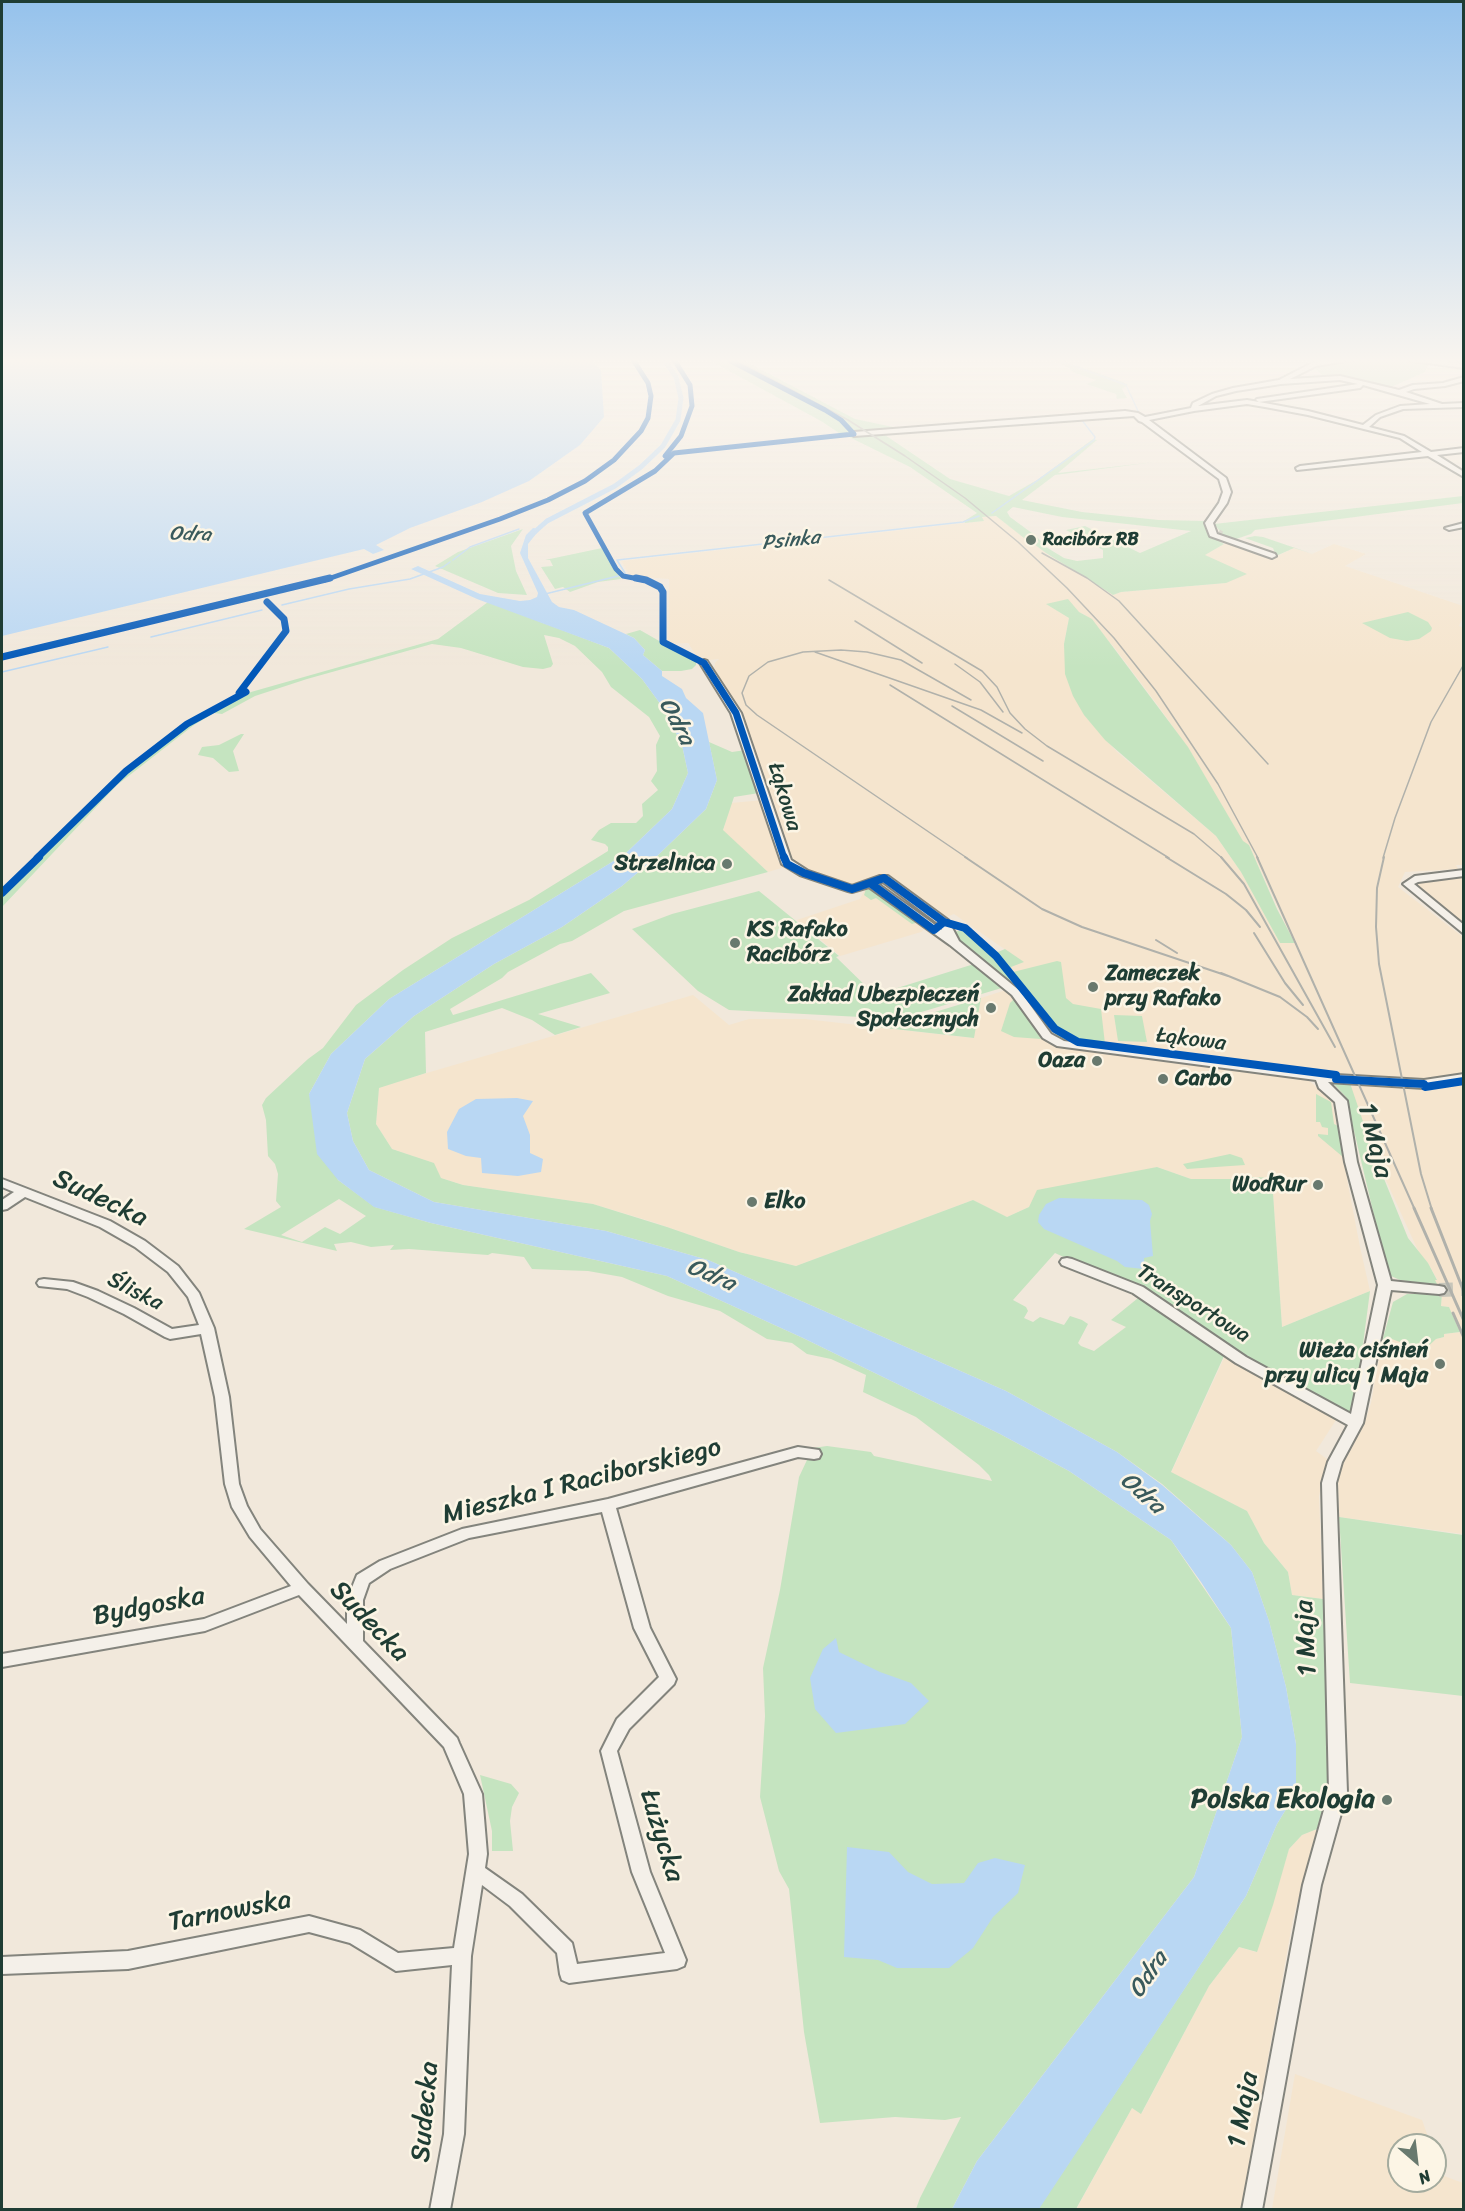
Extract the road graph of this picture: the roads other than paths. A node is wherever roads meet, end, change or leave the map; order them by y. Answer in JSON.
{"nodes":[{"id":1,"x":1201,"y":461,"type":"edge"},
{"id":2,"x":1359,"y":461,"type":"edge"},
{"id":3,"x":1444,"y":461,"type":"edge"},
{"id":4,"x":1300,"y":468,"type":"dead end"},
{"id":5,"x":1462,"y":472,"type":"edge"},
{"id":6,"x":1464,"y":525,"type":"edge"},
{"id":7,"x":1449,"y":528,"type":"dead end"},
{"id":8,"x":1272,"y":556,"type":"dead end"},
{"id":9,"x":704,"y":663,"type":"dead end"},
{"id":10,"x":1464,"y":873,"type":"edge"},
{"id":11,"x":870,"y":883,"type":"junction"},
{"id":12,"x":946,"y":925,"type":"junction"},
{"id":13,"x":934,"y":930,"type":"junction"},
{"id":14,"x":1464,"y":931,"type":"edge"},
{"id":15,"x":954,"y":943,"type":"junction"},
{"id":16,"x":1464,"y":1077,"type":"edge"},
{"id":17,"x":1322,"y":1078,"type":"junction"},
{"id":18,"x":2,"y":1183,"type":"edge"},
{"id":19,"x":23,"y":1192,"type":"junction"},
{"id":20,"x":2,"y":1206,"type":"edge"},
{"id":21,"x":1067,"y":1262,"type":"dead end"},
{"id":22,"x":44,"y":1283,"type":"dead end"},
{"id":23,"x":1385,"y":1285,"type":"junction"},
{"id":24,"x":1439,"y":1290,"type":"tunnel mouth"},
{"id":25,"x":207,"y":1328,"type":"junction"},
{"id":26,"x":1356,"y":1423,"type":"junction"},
{"id":27,"x":814,"y":1454,"type":"dead end"},
{"id":28,"x":608,"y":1505,"type":"junction"},
{"id":29,"x":302,"y":1588,"type":"junction"},
{"id":30,"x":355,"y":1644,"type":"junction"},
{"id":31,"x":2,"y":1661,"type":"edge"},
{"id":32,"x":476,"y":1874,"type":"junction"},
{"id":33,"x":462,"y":1956,"type":"junction"},
{"id":34,"x":2,"y":1966,"type":"edge"},
{"id":35,"x":440,"y":2210,"type":"edge"},
{"id":36,"x":1252,"y":2210,"type":"edge"}],
"edges":[{"from":1,"to":8,"type":"street"},
{"from":2,"to":4,"type":"street"},
{"from":3,"to":5,"type":"street"},
{"from":6,"to":7,"type":"street"},
{"from":9,"to":11,"type":"street","name":"Łąkowa"},
{"from":10,"to":14,"type":"street"},
{"from":11,"to":12,"type":"street","name":"Łąkowa"},
{"from":11,"to":13,"type":"street","name":"Łąkowa"},
{"from":12,"to":13,"type":"street"},
{"from":12,"to":15,"type":"street","name":"Łąkowa"},
{"from":13,"to":15,"type":"street","name":"Łąkowa"},
{"from":15,"to":17,"type":"street","name":"Łąkowa"},
{"from":16,"to":17,"type":"street","name":"Łąkowa"},
{"from":17,"to":23,"type":"street","name":"1 Maja"},
{"from":18,"to":19,"type":"street","name":"Sudecka"},
{"from":19,"to":20,"type":"street"},
{"from":19,"to":25,"type":"street","name":"Sudecka"},
{"from":21,"to":26,"type":"street","name":"Transportowa"},
{"from":22,"to":25,"type":"street","name":"Śliska"},
{"from":23,"to":24,"type":"street"},
{"from":23,"to":26,"type":"street","name":"1 Maja"},
{"from":25,"to":29,"type":"street","name":"Sudecka"},
{"from":26,"to":36,"type":"street","name":"1 Maja"},
{"from":27,"to":28,"type":"street","name":"Mieszka I Raciborskiego"},
{"from":28,"to":30,"type":"street","name":"Mieszka I Raciborskiego"},
{"from":28,"to":32,"type":"street","name":"Łużycka"},
{"from":29,"to":30,"type":"street","name":"Sudecka"},
{"from":29,"to":31,"type":"street","name":"Bydgoska"},
{"from":30,"to":32,"type":"street","name":"Sudecka"},
{"from":32,"to":33,"type":"street","name":"Sudecka"},
{"from":33,"to":34,"type":"street","name":"Tarnowska"},
{"from":33,"to":35,"type":"street","name":"Sudecka"}]}
